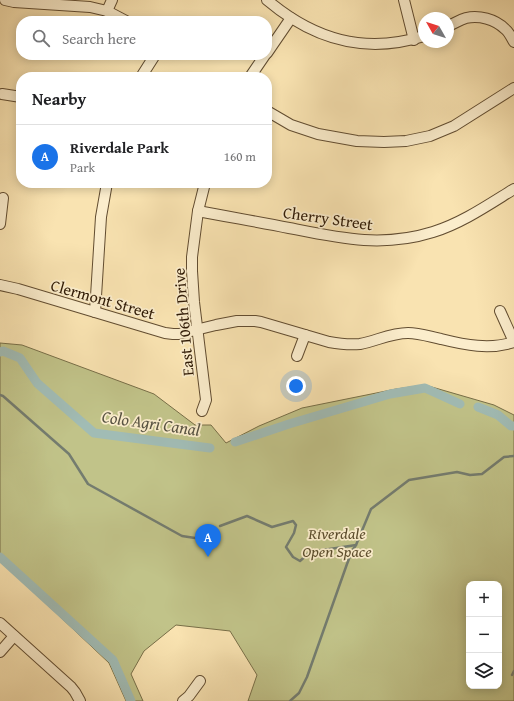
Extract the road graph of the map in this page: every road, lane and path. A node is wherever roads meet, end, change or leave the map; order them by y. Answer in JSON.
{"nodes":[{"id":1,"x":5,"y":0,"type":"edge"},
{"id":2,"x":112,"y":0,"type":"edge"},
{"id":3,"x":267,"y":0,"type":"edge"},
{"id":4,"x":404,"y":0,"type":"edge"},
{"id":5,"x":107,"y":11,"type":"junction"},
{"id":6,"x":117,"y":16,"type":"edge"},
{"id":7,"x":291,"y":18,"type":"junction"},
{"id":8,"x":454,"y":23,"type":"edge"},
{"id":9,"x":418,"y":35,"type":"edge"},
{"id":10,"x":418,"y":38,"type":"edge"},
{"id":11,"x":514,"y":42,"type":"edge"},
{"id":12,"x":272,"y":45,"type":"edge"},
{"id":13,"x":152,"y":60,"type":"edge"},
{"id":14,"x":262,"y":60,"type":"edge"},
{"id":15,"x":144,"y":72,"type":"edge"},
{"id":16,"x":253,"y":72,"type":"edge"},
{"id":17,"x":514,"y":88,"type":"edge"},
{"id":18,"x":2,"y":94,"type":"dead end"},
{"id":19,"x":16,"y":96,"type":"edge"},
{"id":20,"x":272,"y":114,"type":"edge"},
{"id":21,"x":106,"y":188,"type":"edge"},
{"id":22,"x":204,"y":188,"type":"edge"},
{"id":23,"x":514,"y":190,"type":"edge"},
{"id":24,"x":3,"y":198,"type":"dead end"},
{"id":25,"x":198,"y":212,"type":"junction"},
{"id":26,"x":0,"y":224,"type":"edge"},
{"id":27,"x":0,"y":286,"type":"edge"},
{"id":28,"x":500,"y":311,"type":"dead end"},
{"id":29,"x":95,"y":312,"type":"junction"},
{"id":30,"x":198,"y":328,"type":"junction"},
{"id":31,"x":305,"y":335,"type":"junction"},
{"id":32,"x":514,"y":342,"type":"edge"},
{"id":33,"x":297,"y":356,"type":"dead end"},
{"id":34,"x":202,"y":411,"type":"dead end"},
{"id":35,"x":0,"y":623,"type":"edge"},
{"id":36,"x":14,"y":636,"type":"junction"},
{"id":37,"x":0,"y":652,"type":"edge"},
{"id":38,"x":200,"y":681,"type":"dead end"},
{"id":39,"x":80,"y":701,"type":"edge"},
{"id":40,"x":183,"y":701,"type":"edge"}],
"edges":[{"from":1,"to":5,"type":"street"},
{"from":2,"to":5,"type":"street"},
{"from":3,"to":7,"type":"street"},
{"from":4,"to":9,"type":"street"},
{"from":5,"to":6,"type":"street"},
{"from":7,"to":10,"type":"street"},
{"from":7,"to":12,"type":"street"},
{"from":8,"to":11,"type":"street"},
{"from":13,"to":15,"type":"street"},
{"from":14,"to":16,"type":"street"},
{"from":17,"to":20,"type":"street"},
{"from":18,"to":19,"type":"street"},
{"from":21,"to":29,"type":"street"},
{"from":22,"to":25,"type":"street","name":"East 106th Drive"},
{"from":23,"to":25,"type":"street","name":"Cherry Street"},
{"from":24,"to":26,"type":"street"},
{"from":25,"to":30,"type":"street","name":"East 106th Drive"},
{"from":27,"to":29,"type":"street","name":"Clermont Street"},
{"from":28,"to":32,"type":"street"},
{"from":29,"to":30,"type":"street","name":"Clermont Street"},
{"from":30,"to":31,"type":"street","name":"Clermont Street"},
{"from":30,"to":34,"type":"street","name":"East 106th Drive"},
{"from":31,"to":32,"type":"street","name":"Clermont Street"},
{"from":31,"to":33,"type":"street"},
{"from":35,"to":36,"type":"street"},
{"from":36,"to":37,"type":"street"},
{"from":36,"to":39,"type":"street"},
{"from":38,"to":40,"type":"street"}]}
